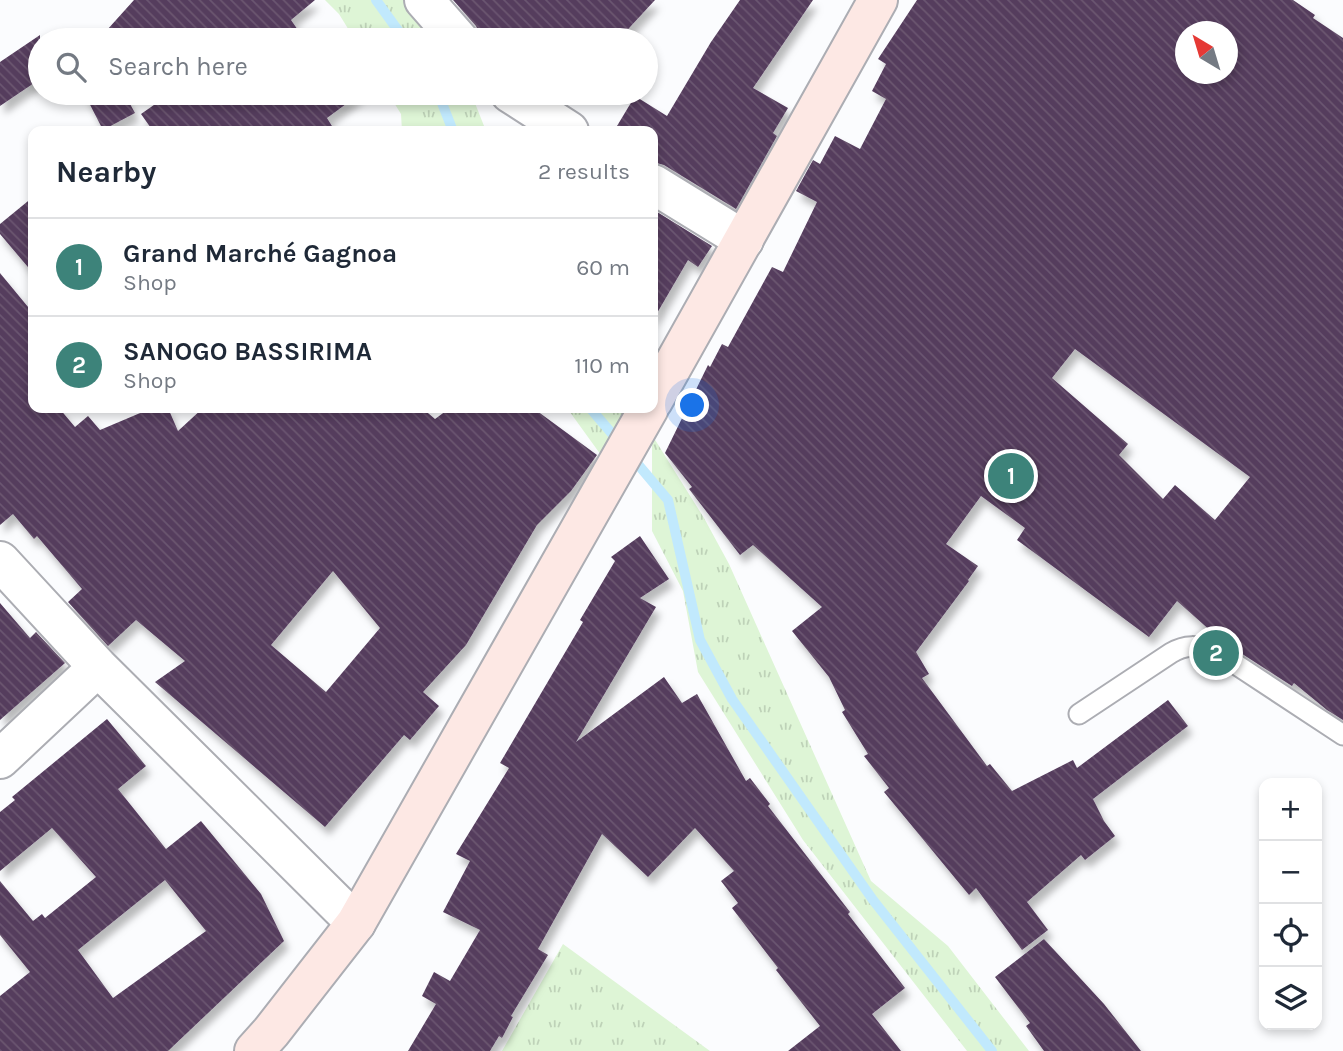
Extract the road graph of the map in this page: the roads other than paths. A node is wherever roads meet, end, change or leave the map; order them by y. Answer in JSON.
{"nodes":[{"id":1,"x":425,"y":0,"type":"edge"},
{"id":2,"x":878,"y":0,"type":"edge"},
{"id":3,"x":449,"y":28,"type":"edge"},
{"id":4,"x":529,"y":105,"type":"edge"},
{"id":5,"x":561,"y":126,"type":"edge"},
{"id":6,"x":658,"y":187,"type":"edge"},
{"id":7,"x":744,"y":240,"type":"junction"},
{"id":8,"x":658,"y":393,"type":"edge"},
{"id":9,"x":647,"y":413,"type":"edge"},
{"id":10,"x":0,"y":561,"type":"edge"},
{"id":11,"x":98,"y":667,"type":"junction"},
{"id":12,"x":1079,"y":714,"type":"dead end"},
{"id":13,"x":1343,"y":735,"type":"edge"},
{"id":14,"x":0,"y":759,"type":"edge"},
{"id":15,"x":356,"y":923,"type":"junction"},
{"id":16,"x":254,"y":1051,"type":"edge"}],
"edges":[{"from":1,"to":3,"type":"street"},
{"from":2,"to":7,"type":"street"},
{"from":4,"to":5,"type":"street"},
{"from":6,"to":7,"type":"street"},
{"from":7,"to":8,"type":"street"},
{"from":9,"to":15,"type":"street"},
{"from":10,"to":11,"type":"street"},
{"from":11,"to":14,"type":"street"},
{"from":11,"to":15,"type":"street"},
{"from":12,"to":13,"type":"lane"},
{"from":15,"to":16,"type":"street"}]}
